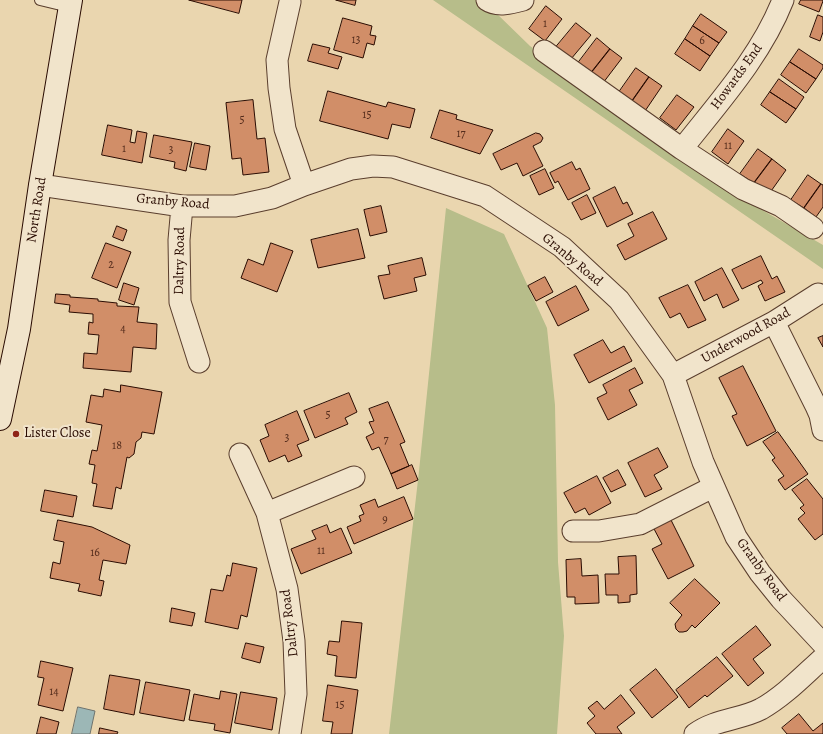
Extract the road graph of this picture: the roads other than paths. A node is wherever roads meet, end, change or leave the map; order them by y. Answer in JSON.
{"nodes":[{"id":1,"x":40,"y":0,"type":"edge"},
{"id":2,"x":487,"y":0,"type":"edge"},
{"id":3,"x":523,"y":0,"type":"edge"},
{"id":4,"x":783,"y":0,"type":"edge"},
{"id":5,"x":290,"y":2,"type":"dead end"},
{"id":6,"x":70,"y":4,"type":"edge"},
{"id":7,"x":544,"y":51,"type":"dead end"},
{"id":8,"x":682,"y":149,"type":"junction"},
{"id":9,"x":40,"y":185,"type":"junction"},
{"id":10,"x":304,"y":185,"type":"junction"},
{"id":11,"x":182,"y":206,"type":"junction"},
{"id":12,"x":813,"y":228,"type":"dead end"},
{"id":13,"x":818,"y":294,"type":"dead end"},
{"id":14,"x":774,"y":322,"type":"junction"},
{"id":15,"x":199,"y":362,"type":"dead end"},
{"id":16,"x":673,"y":375,"type":"junction"},
{"id":17,"x":0,"y":419,"type":"edge"},
{"id":18,"x":823,"y":430,"type":"edge"},
{"id":19,"x":240,"y":454,"type":"dead end"},
{"id":20,"x":354,"y":476,"type":"dead end"},
{"id":21,"x":714,"y":487,"type":"junction"},
{"id":22,"x":267,"y":514,"type":"junction"},
{"id":23,"x":572,"y":531,"type":"dead end"},
{"id":24,"x":823,"y":644,"type":"edge"},
{"id":25,"x":823,"y":658,"type":"edge"},
{"id":26,"x":290,"y":734,"type":"edge"},
{"id":27,"x":695,"y":734,"type":"edge"}],
"edges":[{"from":1,"to":6,"type":"lane"},
{"from":2,"to":3,"type":"street"},
{"from":4,"to":8,"type":"street","name":"Howards End"},
{"from":5,"to":10,"type":"street"},
{"from":6,"to":9,"type":"main road","name":"North Road"},
{"from":7,"to":8,"type":"street"},
{"from":8,"to":12,"type":"street"},
{"from":9,"to":11,"type":"street","name":"Granby Road"},
{"from":9,"to":17,"type":"main road","name":"North Road"},
{"from":10,"to":11,"type":"street","name":"Granby Road"},
{"from":10,"to":16,"type":"street","name":"Granby Road"},
{"from":11,"to":15,"type":"street","name":"Daltry Road"},
{"from":13,"to":14,"type":"street","name":"Underwood Road"},
{"from":14,"to":16,"type":"street","name":"Underwood Road"},
{"from":14,"to":18,"type":"street"},
{"from":16,"to":21,"type":"street","name":"Granby Road"},
{"from":19,"to":22,"type":"street","name":"Daltry Road"},
{"from":20,"to":22,"type":"street"},
{"from":21,"to":23,"type":"street"},
{"from":21,"to":24,"type":"street","name":"Granby Road"},
{"from":22,"to":26,"type":"street","name":"Daltry Road"},
{"from":25,"to":27,"type":"street"}]}
